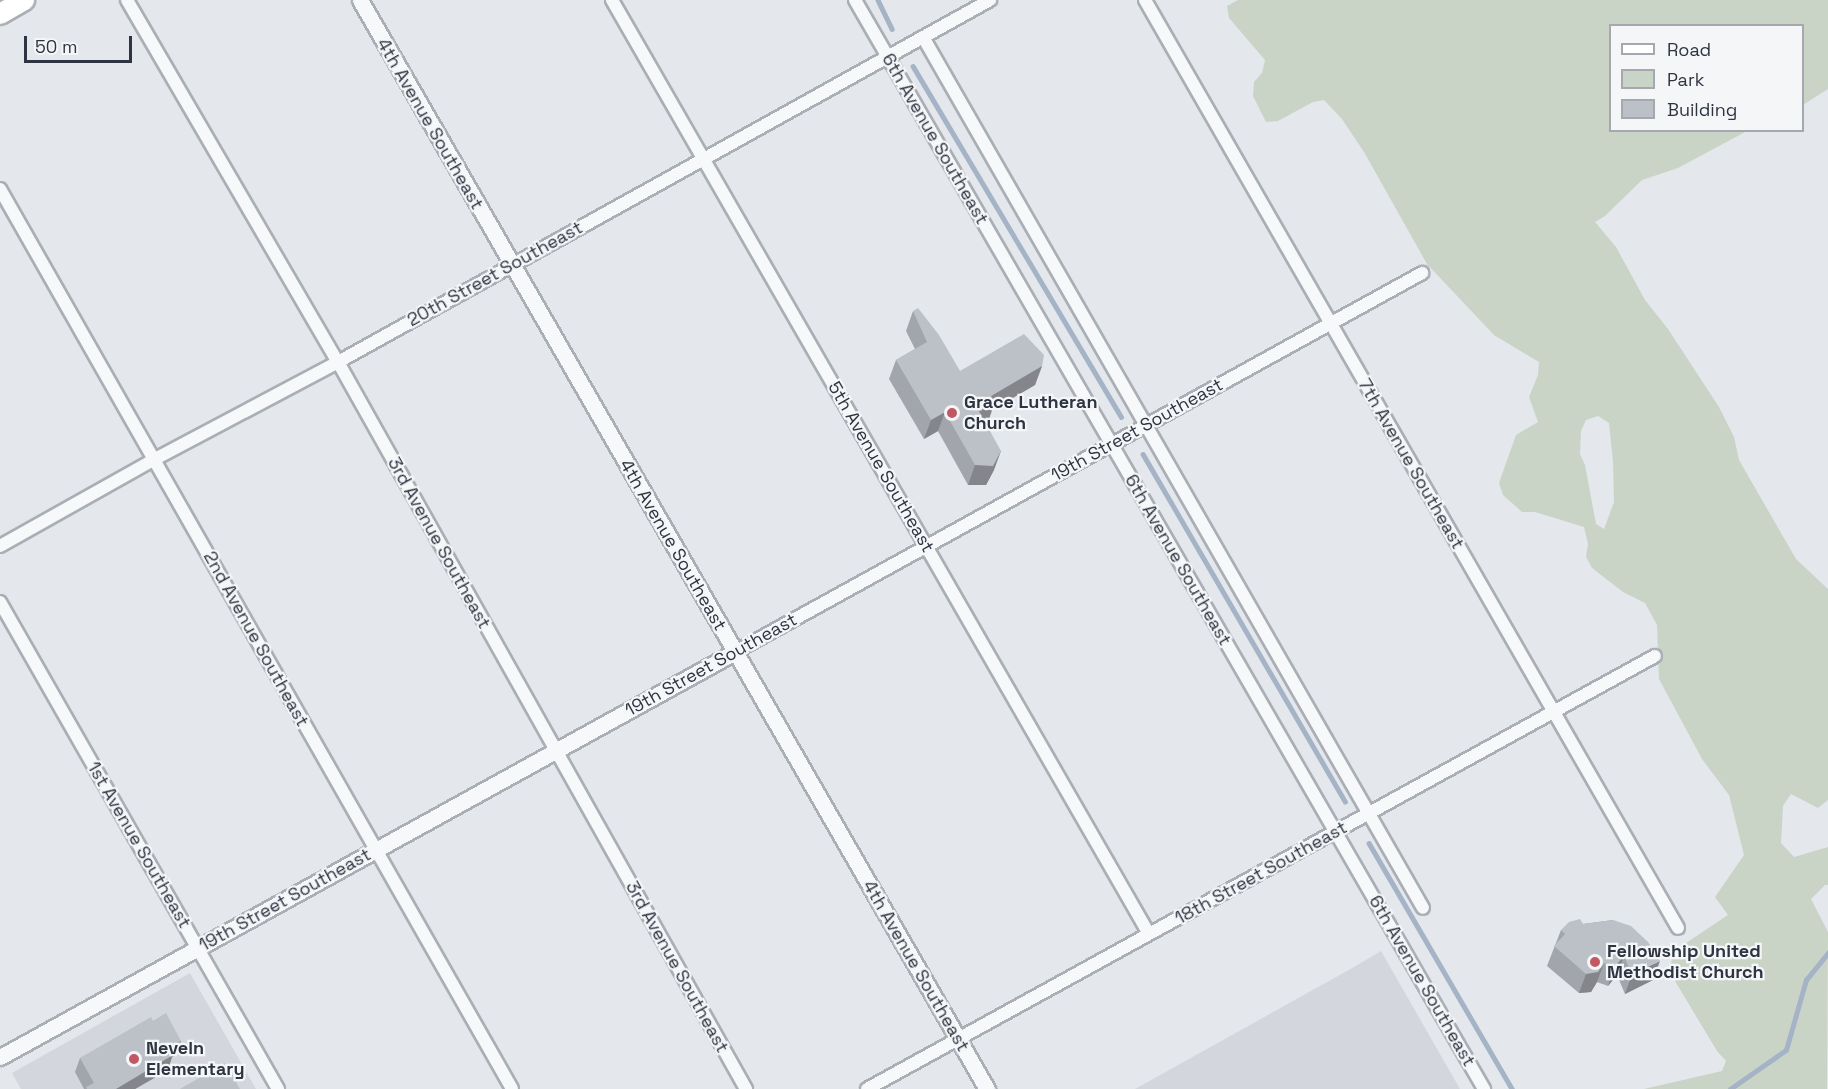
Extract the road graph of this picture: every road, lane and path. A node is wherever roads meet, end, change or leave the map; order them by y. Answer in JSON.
{"nodes":[{"id":1,"x":14,"y":0,"type":"edge"},
{"id":2,"x":24,"y":0,"type":"edge"},
{"id":3,"x":127,"y":0,"type":"edge"},
{"id":4,"x":360,"y":0,"type":"edge"},
{"id":5,"x":612,"y":0,"type":"edge"},
{"id":6,"x":855,"y":0,"type":"edge"},
{"id":7,"x":990,"y":0,"type":"edge"},
{"id":8,"x":1145,"y":0,"type":"edge"},
{"id":9,"x":0,"y":7,"type":"edge"},
{"id":10,"x":0,"y":14,"type":"edge"},
{"id":11,"x":923,"y":37,"type":"junction"},
{"id":12,"x":887,"y":57,"type":"junction"},
{"id":13,"x":703,"y":158,"type":"junction"},
{"id":14,"x":0,"y":189,"type":"edge"},
{"id":15,"x":510,"y":265,"type":"junction"},
{"id":16,"x":1422,"y":273,"type":"dead end"},
{"id":17,"x":1330,"y":324,"type":"junction"},
{"id":18,"x":338,"y":363,"type":"junction"},
{"id":19,"x":1147,"y":424,"type":"junction"},
{"id":20,"x":1111,"y":444,"type":"junction"},
{"id":21,"x":155,"y":459,"type":"junction"},
{"id":22,"x":0,"y":546,"type":"edge"},
{"id":23,"x":927,"y":547,"type":"junction"},
{"id":24,"x":0,"y":602,"type":"edge"},
{"id":25,"x":735,"y":652,"type":"junction"},
{"id":26,"x":1655,"y":656,"type":"dead end"},
{"id":27,"x":1553,"y":713,"type":"junction"},
{"id":28,"x":555,"y":752,"type":"junction"},
{"id":29,"x":1370,"y":814,"type":"junction"},
{"id":30,"x":1336,"y":832,"type":"junction"},
{"id":31,"x":376,"y":850,"type":"junction"},
{"id":32,"x":1423,"y":908,"type":"dead end"},
{"id":33,"x":1678,"y":928,"type":"dead end"},
{"id":34,"x":1149,"y":934,"type":"junction"},
{"id":35,"x":198,"y":947,"type":"junction"},
{"id":36,"x":958,"y":1039,"type":"junction"},
{"id":37,"x":0,"y":1057,"type":"edge"},
{"id":38,"x":278,"y":1089,"type":"edge"},
{"id":39,"x":512,"y":1089,"type":"edge"},
{"id":40,"x":746,"y":1089,"type":"edge"},
{"id":41,"x":867,"y":1089,"type":"edge"},
{"id":42,"x":987,"y":1089,"type":"edge"},
{"id":43,"x":1484,"y":1089,"type":"edge"}],
"edges":[{"from":1,"to":9,"type":"main road"},
{"from":2,"to":10,"type":"main road"},
{"from":3,"to":18,"type":"street","name":"3rd Avenue Southeast"},
{"from":4,"to":15,"type":"street","name":"4th Avenue Southeast"},
{"from":5,"to":13,"type":"street","name":"5th Avenue Southeast"},
{"from":6,"to":12,"type":"street","name":"6th Avenue Southeast"},
{"from":7,"to":11,"type":"street","name":"20th Street Southeast"},
{"from":8,"to":17,"type":"street","name":"7th Avenue Southeast"},
{"from":11,"to":12,"type":"street","name":"20th Street Southeast"},
{"from":11,"to":19,"type":"street","name":"6th Avenue Southeast"},
{"from":12,"to":13,"type":"street","name":"20th Street Southeast"},
{"from":12,"to":20,"type":"street","name":"6th Avenue Southeast"},
{"from":13,"to":15,"type":"street","name":"20th Street Southeast"},
{"from":13,"to":23,"type":"street","name":"5th Avenue Southeast"},
{"from":14,"to":21,"type":"street","name":"2nd Avenue Southeast"},
{"from":15,"to":18,"type":"street","name":"20th Street Southeast"},
{"from":15,"to":25,"type":"street","name":"4th Avenue Southeast"},
{"from":16,"to":17,"type":"street","name":"19th Street Southeast"},
{"from":17,"to":19,"type":"street","name":"19th Street Southeast"},
{"from":17,"to":27,"type":"street","name":"7th Avenue Southeast"},
{"from":18,"to":21,"type":"street","name":"20th Street Southeast"},
{"from":18,"to":28,"type":"street","name":"3rd Avenue Southeast"},
{"from":19,"to":20,"type":"street","name":"19th Street Southeast"},
{"from":19,"to":29,"type":"street","name":"6th Avenue Southeast"},
{"from":20,"to":23,"type":"street","name":"19th Street Southeast"},
{"from":20,"to":30,"type":"street","name":"6th Avenue Southeast"},
{"from":21,"to":22,"type":"street","name":"20th Street Southeast"},
{"from":21,"to":31,"type":"street","name":"2nd Avenue Southeast"},
{"from":23,"to":25,"type":"street","name":"19th Street Southeast"},
{"from":23,"to":34,"type":"street","name":"5th Avenue Southeast"},
{"from":24,"to":35,"type":"street","name":"1st Avenue Southeast"},
{"from":25,"to":28,"type":"street","name":"19th Street Southeast"},
{"from":25,"to":36,"type":"street","name":"4th Avenue Southeast"},
{"from":26,"to":27,"type":"street","name":"18th Street Southeast"},
{"from":27,"to":29,"type":"street","name":"18th Street Southeast"},
{"from":27,"to":33,"type":"street","name":"7th Avenue Southeast"},
{"from":28,"to":31,"type":"street","name":"19th Street Southeast"},
{"from":28,"to":40,"type":"street","name":"3rd Avenue Southeast"},
{"from":29,"to":30,"type":"street","name":"18th Street Southeast"},
{"from":29,"to":32,"type":"street","name":"6th Avenue Southeast"},
{"from":30,"to":34,"type":"street","name":"18th Street Southeast"},
{"from":30,"to":43,"type":"street","name":"6th Avenue Southeast"},
{"from":31,"to":35,"type":"street","name":"19th Street Southeast"},
{"from":31,"to":39,"type":"street","name":"2nd Avenue Southeast"},
{"from":34,"to":36,"type":"street","name":"18th Street Southeast"},
{"from":35,"to":37,"type":"street","name":"19th Street Southeast"},
{"from":35,"to":38,"type":"street","name":"1st Avenue Southeast"},
{"from":36,"to":41,"type":"street","name":"18th Street Southeast"},
{"from":36,"to":42,"type":"street","name":"4th Avenue Southeast"}]}
